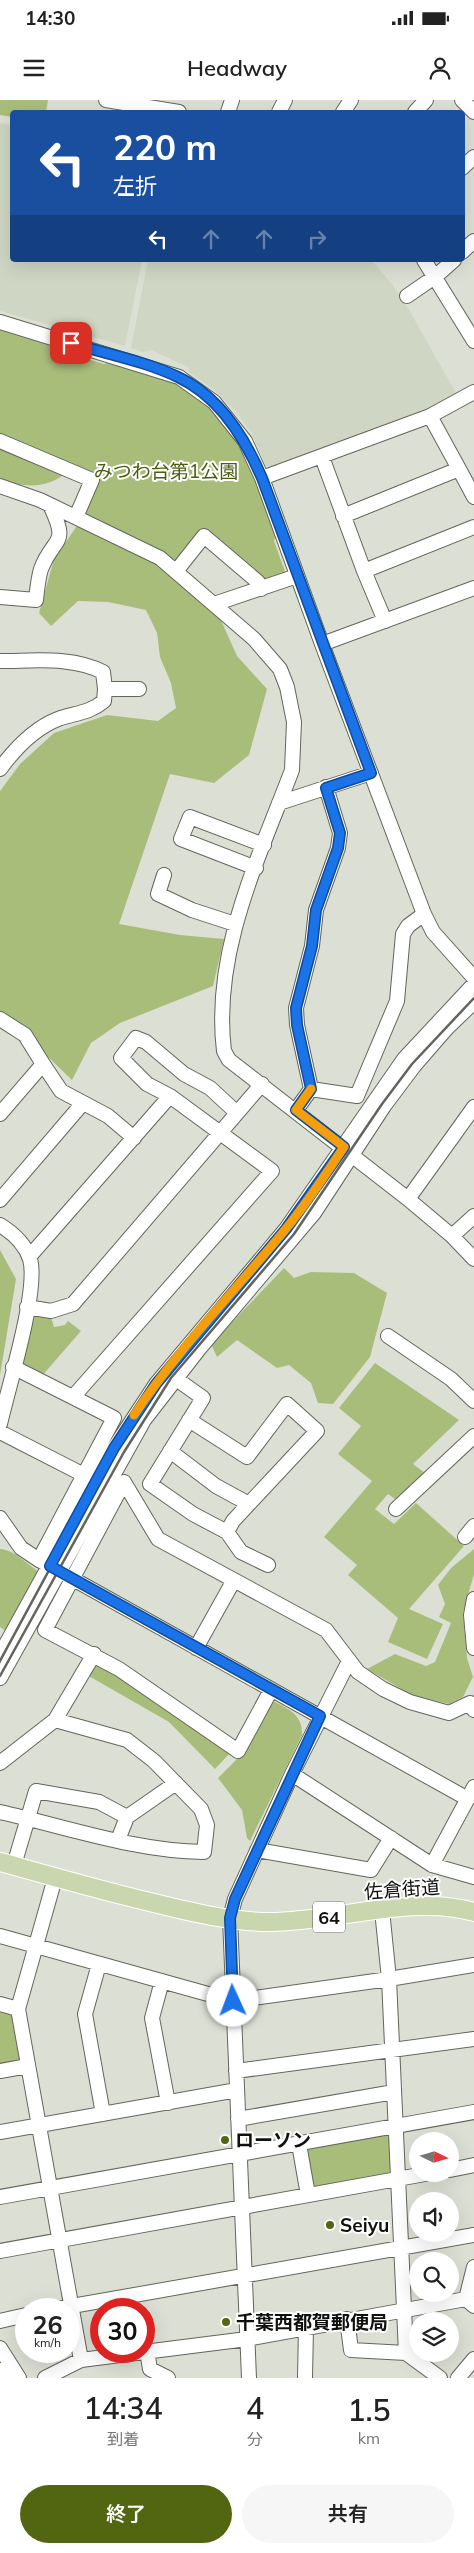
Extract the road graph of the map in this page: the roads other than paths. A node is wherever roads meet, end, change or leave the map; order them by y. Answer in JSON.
{"nodes":[{"id":1,"x":111,"y":100,"type":"edge"},
{"id":2,"x":426,"y":100,"type":"edge"},
{"id":3,"x":462,"y":100,"type":"edge"},
{"id":4,"x":166,"y":110,"type":"edge"},
{"id":5,"x":417,"y":110,"type":"edge"},
{"id":6,"x":474,"y":112,"type":"edge"},
{"id":7,"x":426,"y":262,"type":"edge"},
{"id":8,"x":452,"y":262,"type":"edge"},
{"id":9,"x":436,"y":276,"type":"junction"},
{"id":10,"x":407,"y":296,"type":"dead end"},
{"id":11,"x":0,"y":322,"type":"edge"},
{"id":12,"x":470,"y":324,"type":"edge"},
{"id":13,"x":474,"y":341,"type":"edge"},
{"id":14,"x":474,"y":392,"type":"edge"},
{"id":15,"x":430,"y":416,"type":"junction"},
{"id":16,"x":0,"y":441,"type":"edge"},
{"id":17,"x":322,"y":457,"type":"junction"},
{"id":18,"x":459,"y":469,"type":"junction"},
{"id":19,"x":262,"y":478,"type":"junction"},
{"id":20,"x":0,"y":486,"type":"edge"},
{"id":21,"x":474,"y":497,"type":"edge"},
{"id":22,"x":50,"y":505,"type":"junction"},
{"id":23,"x":343,"y":516,"type":"junction"},
{"id":24,"x":76,"y":517,"type":"junction"},
{"id":25,"x":474,"y":527,"type":"edge"},
{"id":26,"x":177,"y":570,"type":"junction"},
{"id":27,"x":364,"y":571,"type":"junction"},
{"id":28,"x":297,"y":576,"type":"junction"},
{"id":29,"x":474,"y":588,"type":"edge"},
{"id":30,"x":261,"y":589,"type":"junction"},
{"id":31,"x":0,"y":597,"type":"edge"},
{"id":32,"x":214,"y":604,"type":"junction"},
{"id":33,"x":385,"y":621,"type":"junction"},
{"id":34,"x":322,"y":644,"type":"junction"},
{"id":35,"x":0,"y":661,"type":"edge"},
{"id":36,"x":105,"y":689,"type":"junction"},
{"id":37,"x":139,"y":689,"type":"dead end"},
{"id":38,"x":0,"y":769,"type":"edge"},
{"id":39,"x":371,"y":773,"type":"junction"},
{"id":40,"x":326,"y":788,"type":"junction"},
{"id":41,"x":280,"y":803,"type":"junction"},
{"id":42,"x":264,"y":845,"type":"junction"},
{"id":43,"x":256,"y":868,"type":"junction"},
{"id":44,"x":164,"y":875,"type":"dead end"},
{"id":45,"x":424,"y":914,"type":"junction"},
{"id":46,"x":235,"y":924,"type":"junction"},
{"id":47,"x":474,"y":978,"type":"edge"},
{"id":48,"x":474,"y":984,"type":"edge"},
{"id":49,"x":474,"y":1002,"type":"edge"},
{"id":50,"x":2,"y":1023,"type":"edge"},
{"id":51,"x":43,"y":1064,"type":"junction"},
{"id":52,"x":262,"y":1084,"type":"junction"},
{"id":53,"x":311,"y":1089,"type":"junction"},
{"id":54,"x":170,"y":1096,"type":"junction"},
{"id":55,"x":83,"y":1104,"type":"junction"},
{"id":56,"x":474,"y":1107,"type":"edge"},
{"id":57,"x":296,"y":1110,"type":"junction"},
{"id":58,"x":237,"y":1113,"type":"junction"},
{"id":59,"x":0,"y":1114,"type":"edge"},
{"id":60,"x":221,"y":1133,"type":"junction"},
{"id":61,"x":134,"y":1138,"type":"junction"},
{"id":62,"x":348,"y":1151,"type":"junction"},
{"id":63,"x":408,"y":1198,"type":"junction"},
{"id":64,"x":0,"y":1200,"type":"edge"},
{"id":65,"x":474,"y":1216,"type":"edge"},
{"id":66,"x":0,"y":1225,"type":"edge"},
{"id":67,"x":452,"y":1236,"type":"junction"},
{"id":68,"x":29,"y":1257,"type":"junction"},
{"id":69,"x":474,"y":1259,"type":"edge"},
{"id":70,"x":27,"y":1307,"type":"junction"},
{"id":71,"x":388,"y":1336,"type":"dead end"},
{"id":72,"x":13,"y":1367,"type":"junction"},
{"id":73,"x":175,"y":1378,"type":"junction"},
{"id":74,"x":73,"y":1397,"type":"junction"},
{"id":75,"x":474,"y":1401,"type":"edge"},
{"id":76,"x":189,"y":1420,"type":"junction"},
{"id":77,"x":0,"y":1424,"type":"edge"},
{"id":78,"x":0,"y":1432,"type":"edge"},
{"id":79,"x":474,"y":1436,"type":"edge"},
{"id":80,"x":170,"y":1451,"type":"junction"},
{"id":81,"x":84,"y":1475,"type":"junction"},
{"id":82,"x":249,"y":1504,"type":"junction"},
{"id":83,"x":396,"y":1509,"type":"dead end"},
{"id":84,"x":0,"y":1518,"type":"edge"},
{"id":85,"x":227,"y":1532,"type":"junction"},
{"id":86,"x":268,"y":1566,"type":"dead end"},
{"id":87,"x":55,"y":1569,"type":"junction"},
{"id":88,"x":234,"y":1580,"type":"junction"},
{"id":89,"x":474,"y":1598,"type":"edge"},
{"id":90,"x":196,"y":1648,"type":"junction"},
{"id":91,"x":474,"y":1648,"type":"edge"},
{"id":92,"x":94,"y":1654,"type":"junction"},
{"id":93,"x":0,"y":1655,"type":"edge"},
{"id":94,"x":349,"y":1661,"type":"junction"},
{"id":95,"x":0,"y":1678,"type":"edge"},
{"id":96,"x":272,"y":1690,"type":"junction"},
{"id":97,"x":473,"y":1702,"type":"edge"},
{"id":98,"x":320,"y":1716,"type":"junction"},
{"id":99,"x":55,"y":1720,"type":"junction"},
{"id":100,"x":2,"y":1758,"type":"edge"},
{"id":101,"x":292,"y":1774,"type":"junction"},
{"id":102,"x":176,"y":1783,"type":"junction"},
{"id":103,"x":470,"y":1798,"type":"edge"},
{"id":104,"x":0,"y":1812,"type":"edge"},
{"id":105,"x":127,"y":1817,"type":"junction"},
{"id":106,"x":26,"y":1818,"type":"junction"},
{"id":107,"x":391,"y":1838,"type":"junction"},
{"id":108,"x":118,"y":1840,"type":"junction"},
{"id":109,"x":257,"y":1850,"type":"junction"},
{"id":110,"x":7,"y":1864,"type":"edge"},
{"id":111,"x":432,"y":1865,"type":"junction"},
{"id":112,"x":474,"y":1877,"type":"edge"},
{"id":113,"x":55,"y":1878,"type":"junction"},
{"id":114,"x":382,"y":1910,"type":"junction"},
{"id":115,"x":474,"y":1912,"type":"edge"},
{"id":116,"x":230,"y":1918,"type":"junction"},
{"id":117,"x":0,"y":1936,"type":"edge"},
{"id":118,"x":36,"y":1946,"type":"junction"},
{"id":119,"x":99,"y":1964,"type":"junction"},
{"id":120,"x":474,"y":1965,"type":"edge"},
{"id":121,"x":389,"y":1979,"type":"junction"},
{"id":122,"x":162,"y":1981,"type":"junction"},
{"id":123,"x":233,"y":2001,"type":"junction"},
{"id":124,"x":0,"y":2004,"type":"edge"},
{"id":125,"x":18,"y":2009,"type":"junction"},
{"id":126,"x":474,"y":2039,"type":"edge"},
{"id":127,"x":392,"y":2050,"type":"junction"},
{"id":128,"x":28,"y":2066,"type":"junction"},
{"id":129,"x":0,"y":2071,"type":"edge"},
{"id":130,"x":236,"y":2071,"type":"junction"},
{"id":131,"x":237,"y":2090,"type":"junction"},
{"id":132,"x":394,"y":2092,"type":"junction"},
{"id":133,"x":168,"y":2102,"type":"junction"},
{"id":134,"x":474,"y":2112,"type":"edge"},
{"id":135,"x":103,"y":2114,"type":"junction"},
{"id":136,"x":238,"y":2119,"type":"junction"},
{"id":137,"x":39,"y":2125,"type":"junction"},
{"id":138,"x":395,"y":2126,"type":"junction"},
{"id":139,"x":0,"y":2132,"type":"edge"},
{"id":140,"x":300,"y":2144,"type":"junction"},
{"id":141,"x":239,"y":2154,"type":"junction"},
{"id":142,"x":474,"y":2166,"type":"edge"},
{"id":143,"x":459,"y":2168,"type":"edge"},
{"id":144,"x":409,"y":2177,"type":"edge"},
{"id":145,"x":397,"y":2179,"type":"junction"},
{"id":146,"x":50,"y":2188,"type":"junction"},
{"id":147,"x":308,"y":2195,"type":"junction"},
{"id":148,"x":0,"y":2197,"type":"edge"},
{"id":149,"x":242,"y":2206,"type":"junction"},
{"id":150,"x":474,"y":2235,"type":"edge"},
{"id":151,"x":59,"y":2240,"type":"junction"},
{"id":152,"x":400,"y":2248,"type":"junction"},
{"id":153,"x":0,"y":2252,"type":"edge"},
{"id":154,"x":474,"y":2267,"type":"edge"},
{"id":155,"x":244,"y":2275,"type":"junction"},
{"id":156,"x":70,"y":2298,"type":"edge"},
{"id":157,"x":80,"y":2303,"type":"edge"},
{"id":158,"x":470,"y":2303,"type":"edge"},
{"id":159,"x":403,"y":2311,"type":"junction"},
{"id":160,"x":15,"y":2318,"type":"edge"},
{"id":161,"x":347,"y":2319,"type":"junction"},
{"id":162,"x":0,"y":2321,"type":"edge"},
{"id":163,"x":306,"y":2327,"type":"junction"},
{"id":164,"x":247,"y":2338,"type":"junction"},
{"id":165,"x":0,"y":2348,"type":"edge"},
{"id":166,"x":155,"y":2350,"type":"edge"},
{"id":167,"x":406,"y":2353,"type":"junction"},
{"id":168,"x":80,"y":2354,"type":"edge"},
{"id":169,"x":90,"y":2359,"type":"edge"},
{"id":170,"x":474,"y":2359,"type":"edge"},
{"id":171,"x":81,"y":2360,"type":"junction"},
{"id":172,"x":149,"y":2363,"type":"edge"},
{"id":173,"x":0,"y":2370,"type":"edge"},
{"id":174,"x":7,"y":2378,"type":"edge"},
{"id":175,"x":19,"y":2378,"type":"edge"},
{"id":176,"x":45,"y":2378,"type":"edge"},
{"id":177,"x":168,"y":2378,"type":"edge"},
{"id":178,"x":249,"y":2378,"type":"edge"},
{"id":179,"x":304,"y":2378,"type":"edge"},
{"id":180,"x":440,"y":2378,"type":"edge"},
{"id":181,"x":458,"y":2378,"type":"edge"}],
"edges":[{"from":1,"to":4,"type":"street"},
{"from":2,"to":5,"type":"street"},
{"from":3,"to":6,"type":"street"},
{"from":7,"to":9,"type":"street"},
{"from":8,"to":9,"type":"street"},
{"from":9,"to":10,"type":"street"},
{"from":9,"to":12,"type":"street"},
{"from":11,"to":19,"type":"street"},
{"from":12,"to":13,"type":"street"},
{"from":14,"to":15,"type":"street"},
{"from":15,"to":17,"type":"street"},
{"from":15,"to":18,"type":"street"},
{"from":16,"to":24,"type":"street"},
{"from":17,"to":19,"type":"street"},
{"from":17,"to":23,"type":"street"},
{"from":18,"to":21,"type":"street"},
{"from":18,"to":23,"type":"street"},
{"from":19,"to":28,"type":"street"},
{"from":20,"to":22,"type":"street"},
{"from":22,"to":24,"type":"street"},
{"from":22,"to":31,"type":"street"},
{"from":23,"to":27,"type":"street"},
{"from":24,"to":26,"type":"street"},
{"from":25,"to":27,"type":"street"},
{"from":26,"to":30,"type":"street"},
{"from":26,"to":32,"type":"street"},
{"from":27,"to":33,"type":"street"},
{"from":28,"to":30,"type":"street"},
{"from":28,"to":34,"type":"street"},
{"from":29,"to":33,"type":"street"},
{"from":30,"to":32,"type":"street"},
{"from":32,"to":41,"type":"street"},
{"from":33,"to":34,"type":"street"},
{"from":34,"to":39,"type":"street"},
{"from":35,"to":36,"type":"street"},
{"from":36,"to":37,"type":"street"},
{"from":36,"to":38,"type":"street"},
{"from":39,"to":40,"type":"street"},
{"from":39,"to":45,"type":"street"},
{"from":40,"to":41,"type":"street"},
{"from":40,"to":53,"type":"street"},
{"from":41,"to":42,"type":"street"},
{"from":42,"to":43,"type":"street"},
{"from":42,"to":43,"type":"street"},
{"from":43,"to":46,"type":"street"},
{"from":44,"to":46,"type":"street"},
{"from":45,"to":47,"type":"street"},
{"from":45,"to":53,"type":"street"},
{"from":46,"to":52,"type":"street"},
{"from":48,"to":62,"type":"street"},
{"from":49,"to":62,"type":"street"},
{"from":50,"to":51,"type":"street"},
{"from":51,"to":55,"type":"street"},
{"from":51,"to":59,"type":"street"},
{"from":52,"to":57,"type":"street"},
{"from":52,"to":58,"type":"street"},
{"from":53,"to":57,"type":"street"},
{"from":54,"to":58,"type":"street"},
{"from":54,"to":60,"type":"street"},
{"from":54,"to":61,"type":"street"},
{"from":55,"to":61,"type":"street"},
{"from":55,"to":64,"type":"street"},
{"from":56,"to":63,"type":"street"},
{"from":57,"to":62,"type":"street"},
{"from":58,"to":60,"type":"street"},
{"from":60,"to":70,"type":"street"},
{"from":60,"to":74,"type":"street"},
{"from":61,"to":68,"type":"street"},
{"from":62,"to":63,"type":"street"},
{"from":62,"to":73,"type":"street"},
{"from":62,"to":87,"type":"street"},
{"from":63,"to":67,"type":"street"},
{"from":65,"to":67,"type":"street"},
{"from":66,"to":68,"type":"street"},
{"from":67,"to":69,"type":"street"},
{"from":68,"to":70,"type":"street"},
{"from":70,"to":72,"type":"street"},
{"from":71,"to":75,"type":"street"},
{"from":72,"to":74,"type":"street"},
{"from":72,"to":77,"type":"street"},
{"from":73,"to":76,"type":"street"},
{"from":73,"to":87,"type":"street"},
{"from":74,"to":81,"type":"street"},
{"from":76,"to":80,"type":"street"},
{"from":76,"to":82,"type":"street"},
{"from":78,"to":81,"type":"street"},
{"from":79,"to":83,"type":"street"},
{"from":80,"to":82,"type":"street"},
{"from":80,"to":85,"type":"street"},
{"from":81,"to":87,"type":"street"},
{"from":82,"to":85,"type":"street"},
{"from":84,"to":87,"type":"street"},
{"from":85,"to":86,"type":"street"},
{"from":87,"to":88,"type":"street"},
{"from":87,"to":90,"type":"street"},
{"from":87,"to":92,"type":"street"},
{"from":87,"to":93,"type":"street"},
{"from":87,"to":95,"type":"street"},
{"from":88,"to":90,"type":"street"},
{"from":88,"to":94,"type":"street"},
{"from":89,"to":91,"type":"street"},
{"from":90,"to":96,"type":"street"},
{"from":92,"to":96,"type":"street"},
{"from":92,"to":99,"type":"street"},
{"from":94,"to":97,"type":"street"},
{"from":94,"to":98,"type":"street"},
{"from":96,"to":98,"type":"street"},
{"from":98,"to":101,"type":"street"},
{"from":98,"to":103,"type":"street"},
{"from":99,"to":100,"type":"street"},
{"from":99,"to":102,"type":"street"},
{"from":101,"to":107,"type":"street"},
{"from":101,"to":109,"type":"street"},
{"from":102,"to":105,"type":"street"},
{"from":102,"to":108,"type":"street"},
{"from":103,"to":111,"type":"street"},
{"from":104,"to":106,"type":"street"},
{"from":105,"to":106,"type":"street"},
{"from":105,"to":108,"type":"street"},
{"from":106,"to":108,"type":"street"},
{"from":106,"to":110,"type":"street"},
{"from":107,"to":109,"type":"street"},
{"from":107,"to":111,"type":"street"},
{"from":109,"to":116,"type":"street"},
{"from":110,"to":113,"type":"main road","number":"64"},
{"from":111,"to":112,"type":"street"},
{"from":113,"to":116,"type":"main road","name":"佐倉街道","number":"64"},
{"from":113,"to":118,"type":"street"},
{"from":114,"to":115,"type":"main road","name":"佐倉街道","number":"64"},
{"from":114,"to":116,"type":"main road","name":"佐倉街道","number":"64"},
{"from":114,"to":121,"type":"street"},
{"from":116,"to":123,"type":"street"},
{"from":117,"to":118,"type":"street"},
{"from":118,"to":119,"type":"street"},
{"from":118,"to":125,"type":"street"},
{"from":119,"to":122,"type":"street"},
{"from":119,"to":135,"type":"street"},
{"from":120,"to":121,"type":"street"},
{"from":121,"to":123,"type":"street"},
{"from":121,"to":127,"type":"street"},
{"from":122,"to":123,"type":"street"},
{"from":122,"to":133,"type":"street"},
{"from":123,"to":130,"type":"street"},
{"from":124,"to":125,"type":"street"},
{"from":125,"to":128,"type":"street"},
{"from":126,"to":127,"type":"street"},
{"from":127,"to":130,"type":"street"},
{"from":127,"to":132,"type":"street"},
{"from":128,"to":129,"type":"street"},
{"from":128,"to":137,"type":"street"},
{"from":130,"to":131,"type":"street"},
{"from":131,"to":133,"type":"street"},
{"from":131,"to":136,"type":"street"},
{"from":132,"to":136,"type":"street"},
{"from":132,"to":138,"type":"street"},
{"from":133,"to":135,"type":"street"},
{"from":134,"to":138,"type":"street"},
{"from":135,"to":137,"type":"street"},
{"from":136,"to":141,"type":"street"},
{"from":137,"to":139,"type":"street"},
{"from":137,"to":146,"type":"street"},
{"from":138,"to":140,"type":"street"},
{"from":138,"to":145,"type":"street"},
{"from":140,"to":141,"type":"street"},
{"from":140,"to":147,"type":"street"},
{"from":141,"to":146,"type":"street"},
{"from":141,"to":149,"type":"street"},
{"from":142,"to":143,"type":"street"},
{"from":144,"to":145,"type":"street"},
{"from":145,"to":147,"type":"street"},
{"from":145,"to":152,"type":"street"},
{"from":146,"to":148,"type":"street"},
{"from":146,"to":151,"type":"street"},
{"from":147,"to":149,"type":"street"},
{"from":149,"to":151,"type":"street"},
{"from":149,"to":155,"type":"street"},
{"from":150,"to":152,"type":"street"},
{"from":151,"to":153,"type":"street"},
{"from":151,"to":156,"type":"street"},
{"from":152,"to":155,"type":"street"},
{"from":152,"to":159,"type":"street"},
{"from":154,"to":158,"type":"street"},
{"from":155,"to":157,"type":"street"},
{"from":155,"to":164,"type":"street"},
{"from":158,"to":159,"type":"street"},
{"from":159,"to":161,"type":"street"},
{"from":159,"to":167,"type":"street"},
{"from":160,"to":162,"type":"street"},
{"from":161,"to":163,"type":"street"},
{"from":161,"to":167,"type":"street"},
{"from":163,"to":164,"type":"street"},
{"from":163,"to":179,"type":"street"},
{"from":164,"to":166,"type":"street"},
{"from":164,"to":178,"type":"street"},
{"from":165,"to":175,"type":"street"},
{"from":167,"to":180,"type":"street"},
{"from":168,"to":171,"type":"street"},
{"from":169,"to":171,"type":"street"},
{"from":170,"to":181,"type":"street"},
{"from":171,"to":176,"type":"street"},
{"from":172,"to":177,"type":"street"},
{"from":173,"to":174,"type":"street"}]}
